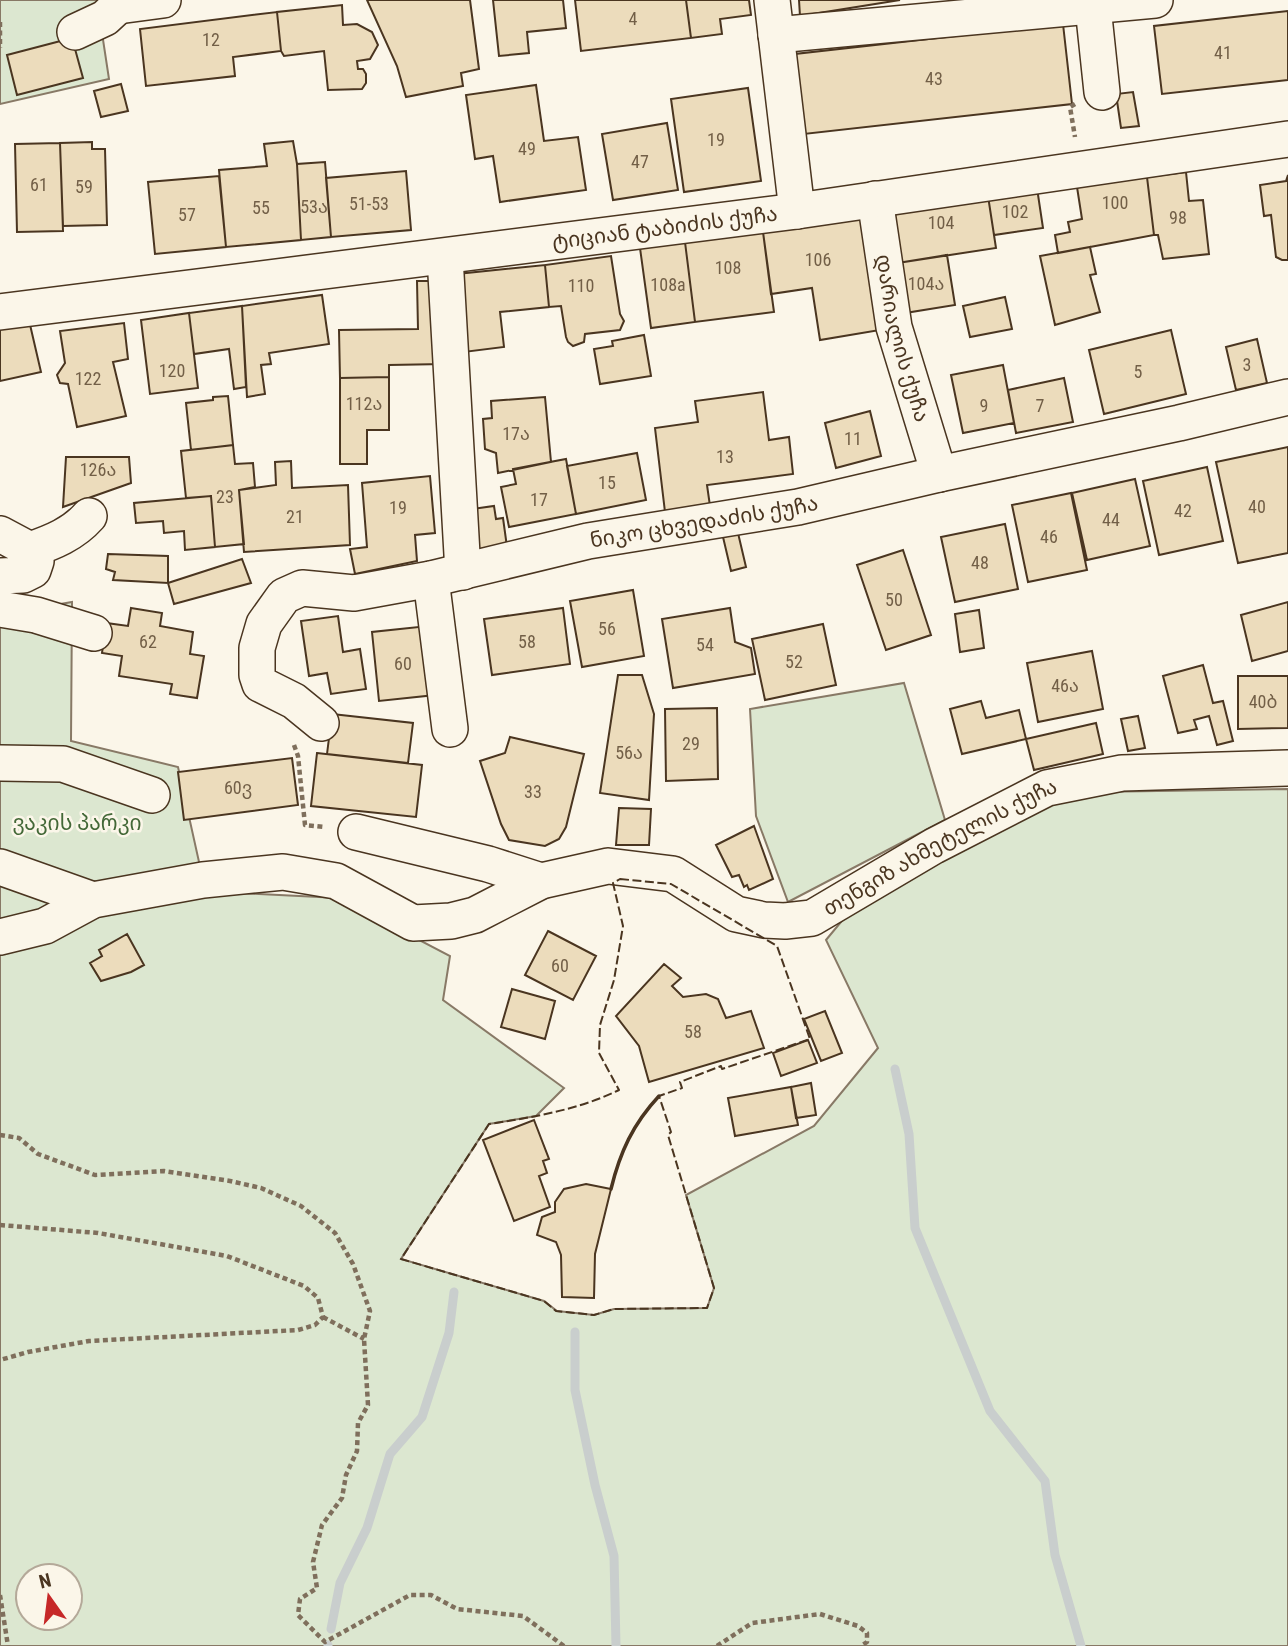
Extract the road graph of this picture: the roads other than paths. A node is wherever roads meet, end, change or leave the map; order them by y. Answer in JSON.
{"nodes":[{"id":1,"x":163,"y":0,"type":"edge"},
{"id":2,"x":772,"y":0,"type":"edge"},
{"id":3,"x":1155,"y":0,"type":"edge"},
{"id":4,"x":118,"y":3,"type":"edge"},
{"id":5,"x":1093,"y":7,"type":"junction"},
{"id":6,"x":75,"y":32,"type":"dead end"},
{"id":7,"x":776,"y":35,"type":"junction"},
{"id":8,"x":1102,"y":92,"type":"dead end"},
{"id":9,"x":1288,"y":139,"type":"edge"},
{"id":10,"x":875,"y":199,"type":"junction"},
{"id":11,"x":797,"y":211,"type":"junction"},
{"id":12,"x":444,"y":257,"type":"junction"},
{"id":13,"x":0,"y":312,"type":"edge"},
{"id":14,"x":1288,"y":397,"type":"edge"},
{"id":15,"x":939,"y":474,"type":"junction"},
{"id":16,"x":89,"y":516,"type":"dead end"},
{"id":17,"x":15,"y":542,"type":"edge"},
{"id":18,"x":0,"y":576,"type":"edge"},
{"id":19,"x":447,"y":576,"type":"junction"},
{"id":20,"x":0,"y":609,"type":"edge"},
{"id":21,"x":94,"y":633,"type":"dead end"},
{"id":22,"x":321,"y":723,"type":"dead end"},
{"id":23,"x":450,"y":729,"type":"dead end"},
{"id":24,"x":0,"y":763,"type":"edge"},
{"id":25,"x":1288,"y":768,"type":"edge"},
{"id":26,"x":152,"y":794,"type":"dead end"},
{"id":27,"x":356,"y":832,"type":"dead end"},
{"id":28,"x":0,"y":867,"type":"edge"},
{"id":29,"x":541,"y":881,"type":"junction"},
{"id":30,"x":93,"y":900,"type":"junction"},
{"id":31,"x":0,"y":937,"type":"edge"}],
"edges":[{"from":1,"to":4,"type":"street"},
{"from":2,"to":7,"type":"street"},
{"from":3,"to":5,"type":"street"},
{"from":4,"to":6,"type":"street"},
{"from":5,"to":7,"type":"street"},
{"from":5,"to":8,"type":"street"},
{"from":7,"to":11,"type":"street"},
{"from":9,"to":10,"type":"street","name":"ტიციან ტაბიძის ქუჩა"},
{"from":10,"to":11,"type":"street","name":"ტიციან ტაბიძის ქუჩა"},
{"from":10,"to":15,"type":"street","name":"დარიალის ქუჩა"},
{"from":11,"to":12,"type":"street","name":"ტიციან ტაბიძის ქუჩა"},
{"from":12,"to":13,"type":"street","name":"ტიციან ტაბიძის ქუჩა"},
{"from":12,"to":19,"type":"street"},
{"from":14,"to":15,"type":"street","name":"ნიკო ცხვედაძის ქუჩა"},
{"from":15,"to":19,"type":"street","name":"ნიკო ცხვედაძის ქუჩა"},
{"from":16,"to":17,"type":"street"},
{"from":17,"to":18,"type":"street"},
{"from":19,"to":22,"type":"street","name":"ნიკო ცხვედაძის ქუჩა"},
{"from":19,"to":23,"type":"street"},
{"from":20,"to":21,"type":"street"},
{"from":24,"to":26,"type":"street"},
{"from":25,"to":29,"type":"street","name":"თენგიზ ახმეტელის ქუჩა"},
{"from":27,"to":29,"type":"street"},
{"from":28,"to":30,"type":"street"},
{"from":29,"to":30,"type":"street","name":"თენგიზ ახმეტელის ქუჩა"},
{"from":30,"to":31,"type":"street"}]}
